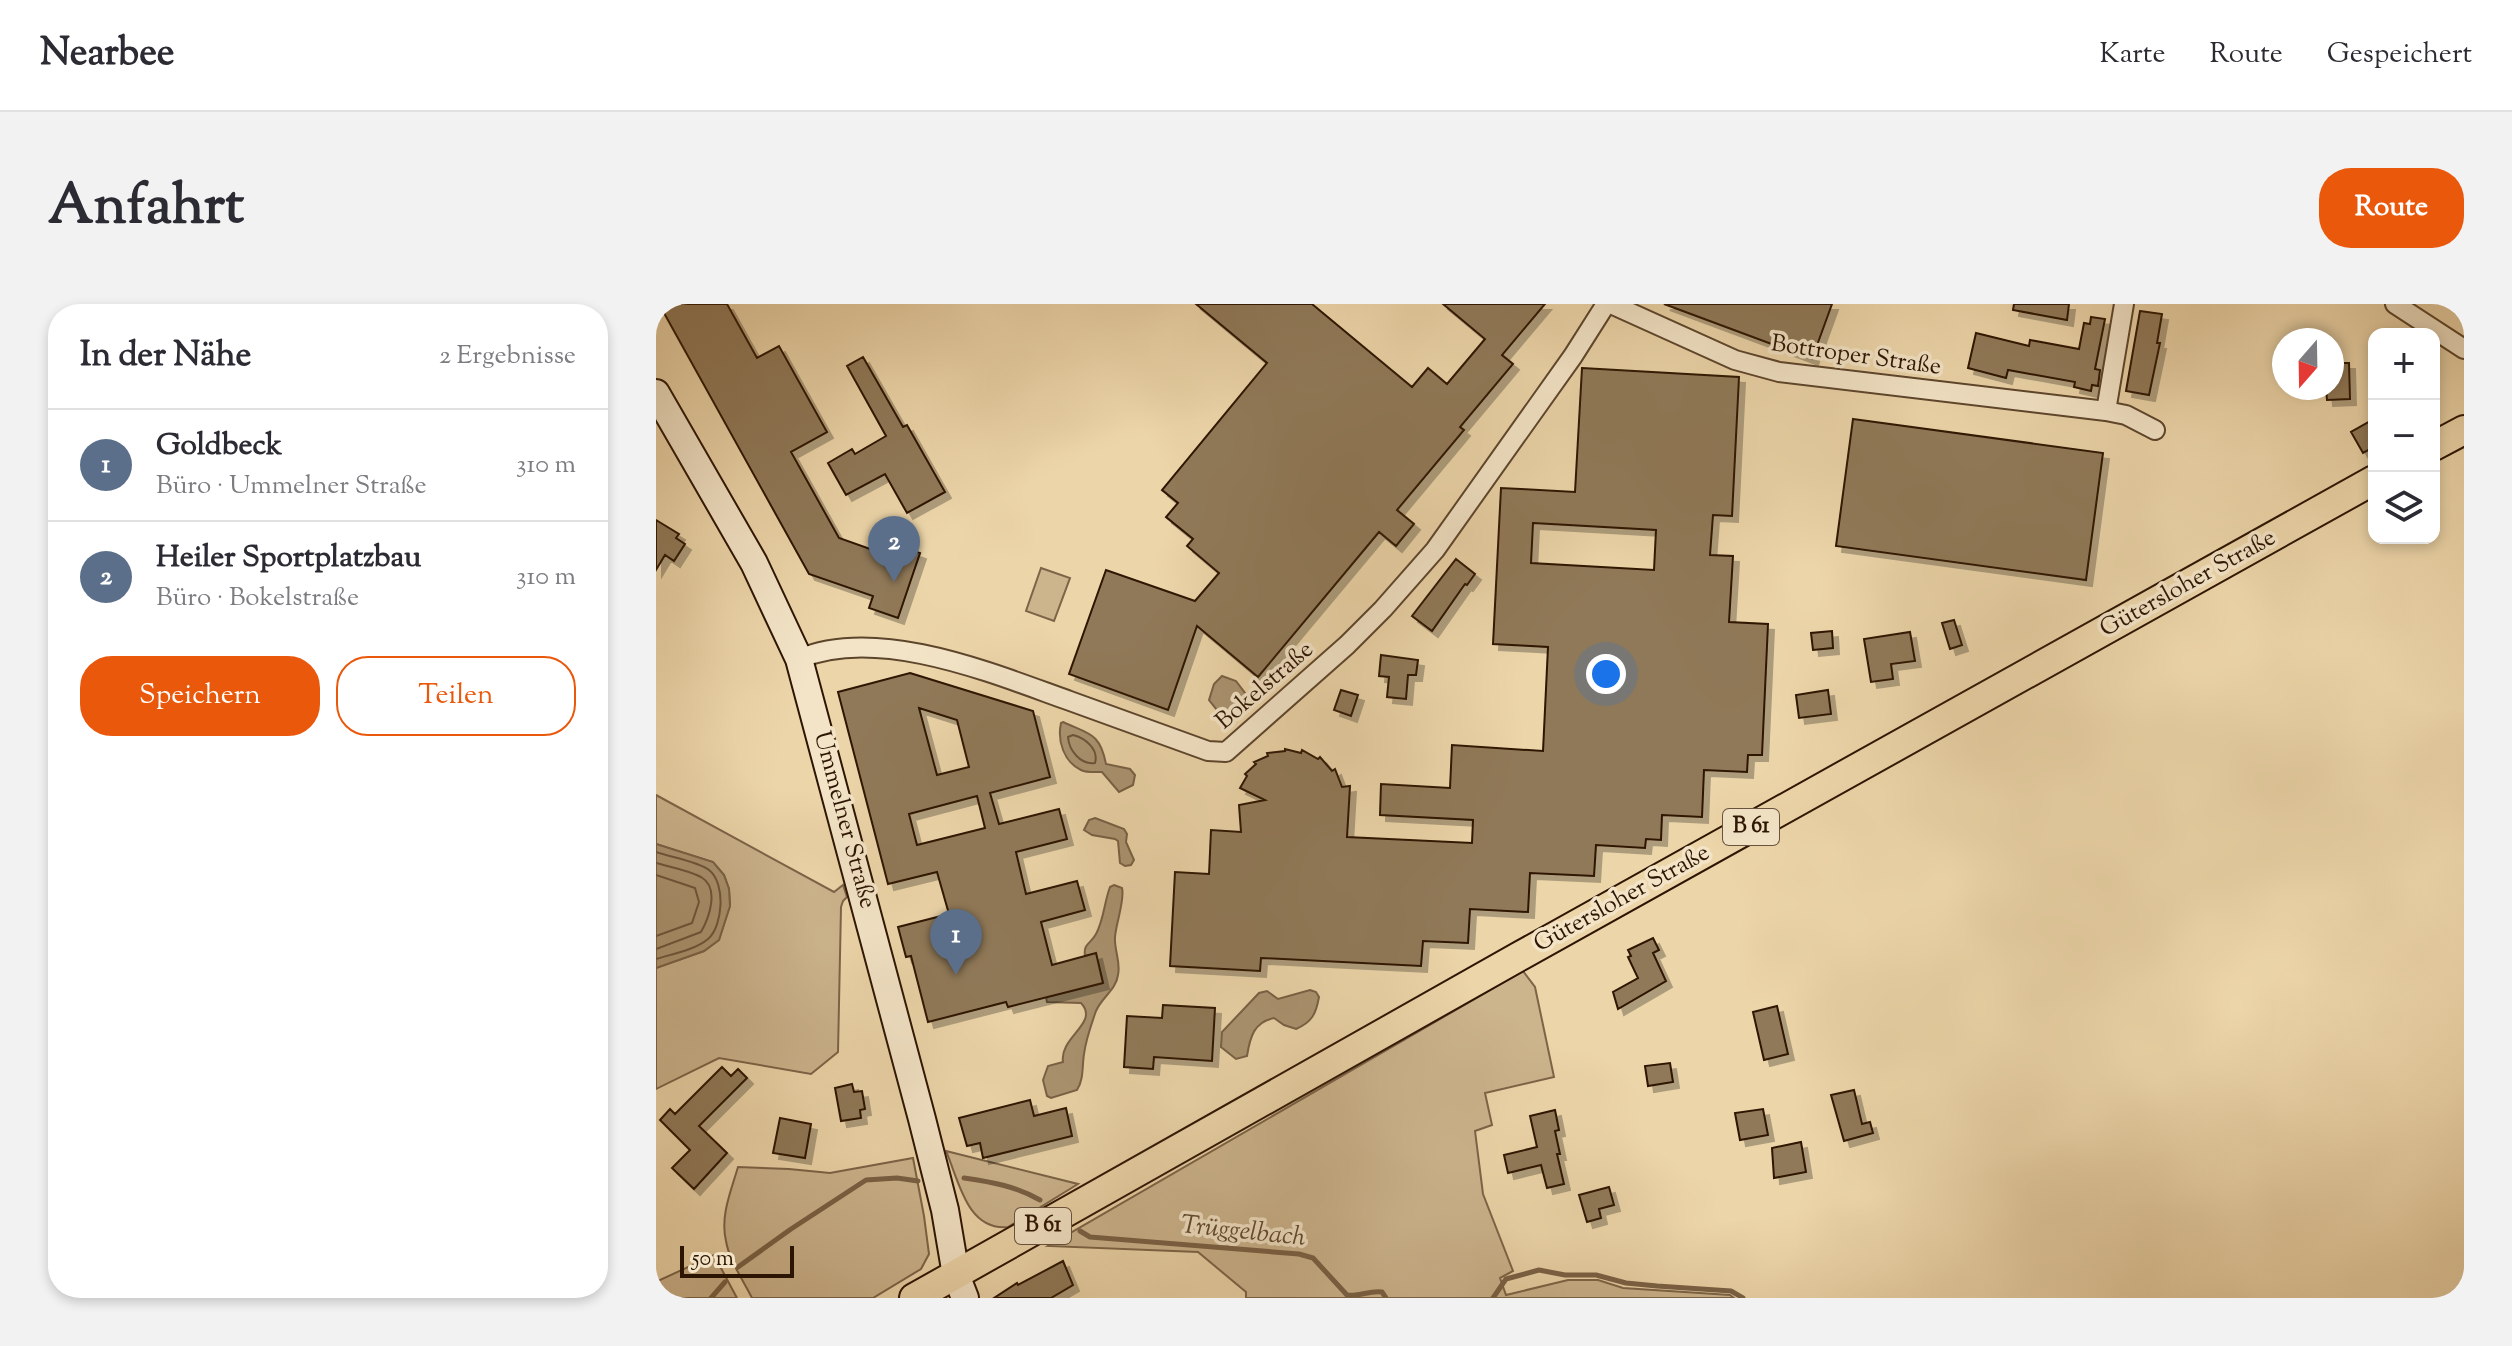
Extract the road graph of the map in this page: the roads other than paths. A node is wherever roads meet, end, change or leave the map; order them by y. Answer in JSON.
{"nodes":[{"id":1,"x":1608,"y":304,"type":"edge"},
{"id":2,"x":2124,"y":304,"type":"edge"},
{"id":3,"x":2395,"y":304,"type":"edge"},
{"id":4,"x":2464,"y":349,"type":"edge"},
{"id":5,"x":656,"y":393,"type":"edge"},
{"id":6,"x":2106,"y":411,"type":"junction"},
{"id":7,"x":2155,"y":430,"type":"dead end"},
{"id":8,"x":2464,"y":430,"type":"edge"},
{"id":9,"x":2440,"y":443,"type":"edge"},
{"id":10,"x":2368,"y":483,"type":"edge"},
{"id":11,"x":799,"y":659,"type":"junction"},
{"id":12,"x":961,"y":1286,"type":"edge"},
{"id":13,"x":914,"y":1298,"type":"edge"}],
"edges":[{"from":1,"to":6,"type":"street","name":"Bottroper Straße"},
{"from":1,"to":11,"type":"street","name":"Bokelstraße"},
{"from":2,"to":6,"type":"street"},
{"from":3,"to":4,"type":"street"},
{"from":5,"to":11,"type":"main road","name":"Ummelner Straße"},
{"from":6,"to":7,"type":"street","name":"Bottroper Straße"},
{"from":8,"to":9,"type":"main road"},
{"from":10,"to":12,"type":"main road","name":"Gütersloher Straße","number":"B 61"},
{"from":11,"to":12,"type":"main road","name":"Ummelner Straße"},
{"from":12,"to":13,"type":"main road","name":"Gütersloher Straße","number":"B 61"}]}
